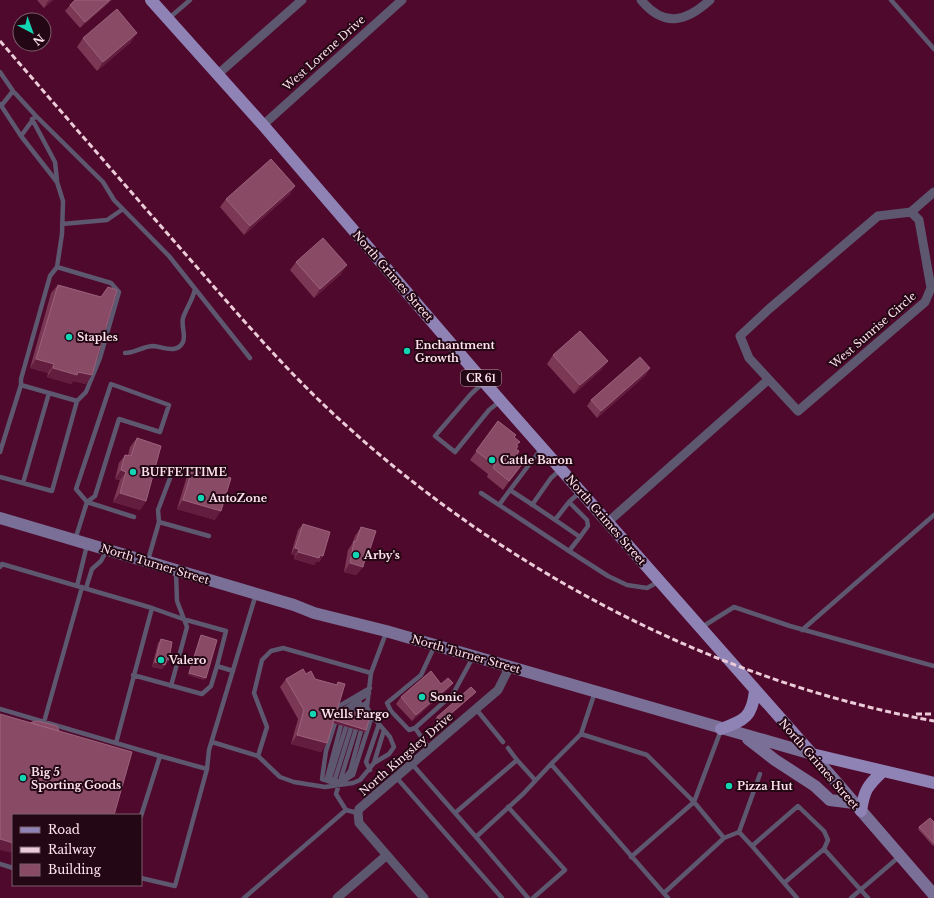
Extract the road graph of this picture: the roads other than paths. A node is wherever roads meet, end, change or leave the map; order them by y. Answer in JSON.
{"nodes":[{"id":1,"x":151,"y":0,"type":"edge"},
{"id":2,"x":190,"y":0,"type":"edge"},
{"id":3,"x":302,"y":0,"type":"edge"},
{"id":4,"x":402,"y":0,"type":"edge"},
{"id":5,"x":641,"y":0,"type":"edge"},
{"id":6,"x":710,"y":0,"type":"edge"},
{"id":7,"x":891,"y":0,"type":"edge"},
{"id":8,"x":168,"y":19,"type":"junction"},
{"id":9,"x":934,"y":49,"type":"edge"},
{"id":10,"x":0,"y":72,"type":"edge"},
{"id":11,"x":217,"y":75,"type":"junction"},
{"id":12,"x":13,"y":91,"type":"junction"},
{"id":13,"x":1,"y":105,"type":"edge"},
{"id":14,"x":34,"y":118,"type":"junction"},
{"id":15,"x":263,"y":125,"type":"junction"},
{"id":16,"x":21,"y":136,"type":"junction"},
{"id":17,"x":58,"y":182,"type":"junction"},
{"id":18,"x":934,"y":192,"type":"edge"},
{"id":19,"x":123,"y":209,"type":"junction"},
{"id":20,"x":911,"y":212,"type":"junction"},
{"id":21,"x":62,"y":224,"type":"junction"},
{"id":22,"x":57,"y":267,"type":"junction"},
{"id":23,"x":195,"y":289,"type":"junction"},
{"id":24,"x":125,"y":353,"type":"dead end"},
{"id":25,"x":250,"y":358,"type":"dead end"},
{"id":26,"x":768,"y":380,"type":"junction"},
{"id":27,"x":484,"y":382,"type":"junction"},
{"id":28,"x":21,"y":385,"type":"junction"},
{"id":29,"x":49,"y":393,"type":"junction"},
{"id":30,"x":501,"y":400,"type":"junction"},
{"id":31,"x":77,"y":401,"type":"junction"},
{"id":32,"x":1,"y":445,"type":"edge"},
{"id":33,"x":542,"y":447,"type":"junction"},
{"id":34,"x":0,"y":452,"type":"edge"},
{"id":35,"x":561,"y":469,"type":"junction"},
{"id":36,"x":172,"y":472,"type":"dead end"},
{"id":37,"x":0,"y":477,"type":"edge"},
{"id":38,"x":23,"y":483,"type":"junction"},
{"id":39,"x":510,"y":490,"type":"junction"},
{"id":40,"x":581,"y":491,"type":"junction"},
{"id":41,"x":481,"y":494,"type":"dead end"},
{"id":42,"x":87,"y":502,"type":"junction"},
{"id":43,"x":569,"y":502,"type":"junction"},
{"id":44,"x":499,"y":505,"type":"junction"},
{"id":45,"x":532,"y":505,"type":"junction"},
{"id":46,"x":934,"y":515,"type":"edge"},
{"id":47,"x":134,"y":517,"type":"dead end"},
{"id":48,"x":0,"y":518,"type":"edge"},
{"id":49,"x":555,"y":520,"type":"junction"},
{"id":50,"x":159,"y":522,"type":"junction"},
{"id":51,"x":608,"y":522,"type":"junction"},
{"id":52,"x":209,"y":536,"type":"dead end"},
{"id":53,"x":580,"y":537,"type":"junction"},
{"id":54,"x":75,"y":540,"type":"junction"},
{"id":55,"x":87,"y":544,"type":"junction"},
{"id":56,"x":107,"y":550,"type":"junction"},
{"id":57,"x":569,"y":551,"type":"junction"},
{"id":58,"x":147,"y":562,"type":"junction"},
{"id":59,"x":0,"y":567,"type":"edge"},
{"id":60,"x":176,"y":570,"type":"junction"},
{"id":61,"x":660,"y":581,"type":"junction"},
{"id":62,"x":81,"y":587,"type":"junction"},
{"id":63,"x":256,"y":594,"type":"junction"},
{"id":64,"x":152,"y":608,"type":"junction"},
{"id":65,"x":183,"y":619,"type":"junction"},
{"id":66,"x":701,"y":628,"type":"junction"},
{"id":67,"x":802,"y":630,"type":"junction"},
{"id":68,"x":386,"y":631,"type":"junction"},
{"id":69,"x":435,"y":645,"type":"junction"},
{"id":70,"x":473,"y":657,"type":"junction"},
{"id":71,"x":217,"y":666,"type":"junction"},
{"id":72,"x":934,"y":666,"type":"edge"},
{"id":73,"x":509,"y":668,"type":"junction"},
{"id":74,"x":233,"y":671,"type":"junction"},
{"id":75,"x":371,"y":673,"type":"junction"},
{"id":76,"x":133,"y":675,"type":"junction"},
{"id":77,"x":171,"y":686,"type":"junction"},
{"id":78,"x":596,"y":691,"type":"junction"},
{"id":79,"x":755,"y":691,"type":"junction"},
{"id":80,"x":368,"y":700,"type":"junction"},
{"id":81,"x":0,"y":709,"type":"edge"},
{"id":82,"x":476,"y":709,"type":"junction"},
{"id":83,"x":339,"y":711,"type":"edge"},
{"id":84,"x":345,"y":712,"type":"edge"},
{"id":85,"x":372,"y":716,"type":"junction"},
{"id":86,"x":44,"y":722,"type":"junction"},
{"id":87,"x":335,"y":723,"type":"edge"},
{"id":88,"x":379,"y":724,"type":"junction"},
{"id":89,"x":415,"y":728,"type":"junction"},
{"id":90,"x":721,"y":729,"type":"junction"},
{"id":91,"x":384,"y":730,"type":"junction"},
{"id":92,"x":361,"y":731,"type":"edge"},
{"id":93,"x":581,"y":734,"type":"junction"},
{"id":94,"x":742,"y":735,"type":"junction"},
{"id":95,"x":212,"y":742,"type":"junction"},
{"id":96,"x":503,"y":742,"type":"dead end"},
{"id":97,"x":116,"y":743,"type":"junction"},
{"id":98,"x":430,"y":748,"type":"junction"},
{"id":99,"x":508,"y":748,"type":"dead end"},
{"id":100,"x":812,"y":754,"type":"junction"},
{"id":101,"x":160,"y":756,"type":"junction"},
{"id":102,"x":258,"y":756,"type":"junction"},
{"id":103,"x":518,"y":760,"type":"junction"},
{"id":104,"x":374,"y":764,"type":"junction"},
{"id":105,"x":412,"y":764,"type":"junction"},
{"id":106,"x":551,"y":764,"type":"junction"},
{"id":107,"x":207,"y":769,"type":"junction"},
{"id":108,"x":370,"y":770,"type":"junction"},
{"id":109,"x":882,"y":772,"type":"junction"},
{"id":110,"x":760,"y":774,"type":"dead end"},
{"id":111,"x":396,"y":777,"type":"junction"},
{"id":112,"x":535,"y":780,"type":"junction"},
{"id":113,"x":934,"y":783,"type":"edge"},
{"id":114,"x":339,"y":784,"type":"junction"},
{"id":115,"x":694,"y":802,"type":"junction"},
{"id":116,"x":858,"y":807,"type":"junction"},
{"id":117,"x":508,"y":808,"type":"junction"},
{"id":118,"x":346,"y":810,"type":"junction"},
{"id":119,"x":358,"y":813,"type":"junction"},
{"id":120,"x":455,"y":813,"type":"junction"},
{"id":121,"x":142,"y":814,"type":"edge"},
{"id":122,"x":739,"y":832,"type":"junction"},
{"id":123,"x":476,"y":837,"type":"junction"},
{"id":124,"x":724,"y":838,"type":"junction"},
{"id":125,"x":752,"y":846,"type":"junction"},
{"id":126,"x":824,"y":849,"type":"junction"},
{"id":127,"x":387,"y":855,"type":"junction"},
{"id":128,"x":632,"y":856,"type":"junction"},
{"id":129,"x":900,"y":856,"type":"junction"},
{"id":130,"x":0,"y":864,"type":"edge"},
{"id":131,"x":12,"y":868,"type":"edge"},
{"id":132,"x":142,"y":878,"type":"edge"},
{"id":133,"x":784,"y":883,"type":"junction"},
{"id":134,"x":861,"y":890,"type":"junction"},
{"id":135,"x":664,"y":893,"type":"junction"},
{"id":136,"x":928,"y":893,"type":"edge"},
{"id":137,"x":340,"y":897,"type":"edge"},
{"id":138,"x":244,"y":898,"type":"edge"},
{"id":139,"x":424,"y":898,"type":"edge"},
{"id":140,"x":502,"y":898,"type":"edge"},
{"id":141,"x":528,"y":898,"type":"edge"},
{"id":142,"x":533,"y":898,"type":"edge"},
{"id":143,"x":668,"y":898,"type":"edge"},
{"id":144,"x":797,"y":898,"type":"edge"},
{"id":145,"x":851,"y":898,"type":"edge"},
{"id":146,"x":868,"y":898,"type":"edge"}],
"edges":[{"from":1,"to":8,"type":"main road","name":"North Grimes Street","number":"CR 61"},
{"from":2,"to":8,"type":"lane"},
{"from":3,"to":11,"type":"street"},
{"from":4,"to":15,"type":"street","name":"West Lorene Drive"},
{"from":5,"to":6,"type":"street"},
{"from":7,"to":9,"type":"lane"},
{"from":8,"to":11,"type":"main road","name":"North Grimes Street","number":"CR 61"},
{"from":10,"to":12,"type":"lane"},
{"from":11,"to":15,"type":"main road","name":"North Grimes Street","number":"CR 61"},
{"from":12,"to":13,"type":"lane"},
{"from":12,"to":14,"type":"lane"},
{"from":13,"to":16,"type":"lane"},
{"from":14,"to":16,"type":"lane"},
{"from":14,"to":17,"type":"lane"},
{"from":14,"to":19,"type":"lane"},
{"from":15,"to":27,"type":"main road","name":"North Grimes Street","number":"CR 61"},
{"from":16,"to":17,"type":"lane"},
{"from":17,"to":21,"type":"lane"},
{"from":18,"to":20,"type":"street"},
{"from":19,"to":21,"type":"lane"},
{"from":19,"to":23,"type":"lane"},
{"from":20,"to":26,"type":"street","name":"West Sunrise Circle"},
{"from":20,"to":26,"type":"street","name":"West Sunrise Circle"},
{"from":21,"to":22,"type":"lane"},
{"from":22,"to":28,"type":"lane"},
{"from":22,"to":31,"type":"lane"},
{"from":23,"to":24,"type":"lane"},
{"from":23,"to":25,"type":"lane"},
{"from":26,"to":51,"type":"street"},
{"from":27,"to":30,"type":"main road","name":"North Grimes Street","number":"CR 61"},
{"from":27,"to":30,"type":"lane"},
{"from":28,"to":29,"type":"lane"},
{"from":28,"to":32,"type":"lane"},
{"from":29,"to":31,"type":"lane"},
{"from":29,"to":38,"type":"lane"},
{"from":30,"to":33,"type":"main road","name":"North Grimes Street","number":"CR 61"},
{"from":31,"to":38,"type":"lane"},
{"from":32,"to":34,"type":"lane"},
{"from":33,"to":35,"type":"main road","name":"North Grimes Street","number":"CR 61"},
{"from":33,"to":39,"type":"lane"},
{"from":35,"to":40,"type":"main road","name":"North Grimes Street","number":"CR 61"},
{"from":35,"to":45,"type":"lane"},
{"from":36,"to":50,"type":"lane"},
{"from":37,"to":38,"type":"lane"},
{"from":39,"to":44,"type":"lane"},
{"from":39,"to":45,"type":"lane"},
{"from":40,"to":43,"type":"lane"},
{"from":40,"to":51,"type":"main road","name":"North Grimes Street","number":"CR 61"},
{"from":41,"to":44,"type":"lane"},
{"from":42,"to":42,"type":"lane"},
{"from":42,"to":47,"type":"lane"},
{"from":42,"to":54,"type":"lane"},
{"from":43,"to":49,"type":"lane"},
{"from":43,"to":53,"type":"lane"},
{"from":44,"to":57,"type":"lane"},
{"from":45,"to":49,"type":"lane"},
{"from":46,"to":67,"type":"lane"},
{"from":48,"to":54,"type":"main road","name":"North Turner Street"},
{"from":49,"to":53,"type":"lane"},
{"from":50,"to":52,"type":"lane"},
{"from":50,"to":58,"type":"lane"},
{"from":51,"to":61,"type":"main road","name":"North Grimes Street","number":"CR 61"},
{"from":53,"to":57,"type":"lane"},
{"from":54,"to":55,"type":"main road","name":"North Turner Street"},
{"from":55,"to":56,"type":"main road","name":"North Turner Street"},
{"from":55,"to":62,"type":"lane"},
{"from":56,"to":58,"type":"main road","name":"North Turner Street"},
{"from":56,"to":62,"type":"lane"},
{"from":57,"to":61,"type":"lane"},
{"from":58,"to":60,"type":"main road","name":"North Turner Street"},
{"from":59,"to":62,"type":"lane"},
{"from":60,"to":63,"type":"main road","name":"North Turner Street"},
{"from":60,"to":65,"type":"lane"},
{"from":61,"to":66,"type":"main road","name":"North Grimes Street","number":"CR 61"},
{"from":62,"to":64,"type":"lane"},
{"from":62,"to":86,"type":"lane"},
{"from":63,"to":68,"type":"main road","name":"North Turner Street"},
{"from":63,"to":74,"type":"lane"},
{"from":64,"to":65,"type":"lane"},
{"from":64,"to":76,"type":"lane"},
{"from":65,"to":71,"type":"lane"},
{"from":65,"to":77,"type":"lane"},
{"from":66,"to":67,"type":"lane"},
{"from":66,"to":79,"type":"main road","name":"North Grimes Street","number":"CR 61"},
{"from":67,"to":72,"type":"lane"},
{"from":68,"to":69,"type":"main road","name":"North Turner Street"},
{"from":68,"to":75,"type":"lane"},
{"from":69,"to":70,"type":"main road","name":"North Turner Street"},
{"from":69,"to":89,"type":"lane"},
{"from":70,"to":73,"type":"main road","name":"North Turner Street"},
{"from":70,"to":89,"type":"lane"},
{"from":71,"to":74,"type":"lane"},
{"from":71,"to":77,"type":"lane"},
{"from":73,"to":78,"type":"main road","name":"North Turner Street"},
{"from":73,"to":82,"type":"street","name":"North Kingsley Drive"},
{"from":74,"to":95,"type":"lane"},
{"from":75,"to":80,"type":"lane"},
{"from":75,"to":102,"type":"lane"},
{"from":76,"to":77,"type":"lane"},
{"from":76,"to":97,"type":"lane"},
{"from":78,"to":90,"type":"main road","name":"North Turner Street"},
{"from":78,"to":93,"type":"lane"},
{"from":79,"to":90,"type":"main road"},
{"from":79,"to":100,"type":"main road","name":"North Grimes Street","number":"CR 61"},
{"from":80,"to":80,"type":"lane"},
{"from":80,"to":83,"type":"lane"},
{"from":80,"to":84,"type":"lane"},
{"from":80,"to":85,"type":"lane"},
{"from":81,"to":86,"type":"lane"},
{"from":82,"to":96,"type":"lane"},
{"from":82,"to":98,"type":"street","name":"North Kingsley Drive"},
{"from":85,"to":88,"type":"lane"},
{"from":85,"to":114,"type":"lane"},
{"from":86,"to":97,"type":"lane"},
{"from":87,"to":114,"type":"lane"},
{"from":88,"to":91,"type":"lane"},
{"from":88,"to":108,"type":"lane"},
{"from":89,"to":98,"type":"lane"},
{"from":90,"to":94,"type":"main road","name":"North Turner Street"},
{"from":90,"to":115,"type":"lane"},
{"from":91,"to":104,"type":"lane"},
{"from":91,"to":104,"type":"lane"},
{"from":92,"to":114,"type":"lane"},
{"from":93,"to":106,"type":"lane"},
{"from":93,"to":115,"type":"lane"},
{"from":94,"to":100,"type":"main road","name":"North Turner Street"},
{"from":94,"to":116,"type":"main road"},
{"from":95,"to":102,"type":"lane"},
{"from":95,"to":107,"type":"lane"},
{"from":97,"to":101,"type":"lane"},
{"from":98,"to":105,"type":"street","name":"North Kingsley Drive"},
{"from":99,"to":103,"type":"lane"},
{"from":100,"to":109,"type":"main road","name":"North Turner Street"},
{"from":100,"to":116,"type":"main road","name":"North Grimes Street","number":"CR 61"},
{"from":101,"to":107,"type":"lane"},
{"from":101,"to":121,"type":"lane"},
{"from":102,"to":114,"type":"lane"},
{"from":103,"to":112,"type":"lane"},
{"from":103,"to":120,"type":"lane"},
{"from":104,"to":108,"type":"lane"},
{"from":105,"to":111,"type":"street","name":"North Kingsley Drive"},
{"from":105,"to":120,"type":"lane"},
{"from":106,"to":112,"type":"lane"},
{"from":106,"to":128,"type":"lane"},
{"from":107,"to":132,"type":"lane"},
{"from":108,"to":114,"type":"lane"},
{"from":109,"to":113,"type":"main road","name":"North Turner Street"},
{"from":109,"to":116,"type":"main road"},
{"from":110,"to":122,"type":"lane"},
{"from":111,"to":119,"type":"street","name":"North Kingsley Drive"},
{"from":111,"to":140,"type":"lane"},
{"from":112,"to":117,"type":"lane"},
{"from":114,"to":114,"type":"lane"},
{"from":114,"to":118,"type":"lane"},
{"from":115,"to":124,"type":"lane"},
{"from":115,"to":128,"type":"lane"},
{"from":116,"to":129,"type":"main road","name":"North Grimes Street","number":"CR 61"},
{"from":117,"to":123,"type":"lane"},
{"from":117,"to":142,"type":"lane"},
{"from":118,"to":119,"type":"lane"},
{"from":118,"to":138,"type":"lane"},
{"from":119,"to":127,"type":"street"},
{"from":120,"to":123,"type":"lane"},
{"from":122,"to":124,"type":"lane"},
{"from":122,"to":125,"type":"lane"},
{"from":123,"to":141,"type":"lane"},
{"from":124,"to":135,"type":"lane"},
{"from":125,"to":126,"type":"lane"},
{"from":125,"to":133,"type":"lane"},
{"from":126,"to":133,"type":"lane"},
{"from":126,"to":134,"type":"lane"},
{"from":127,"to":137,"type":"street"},
{"from":127,"to":139,"type":"street"},
{"from":128,"to":135,"type":"lane"},
{"from":129,"to":134,"type":"lane"},
{"from":129,"to":136,"type":"main road","name":"North Grimes Street","number":"CR 61"},
{"from":130,"to":131,"type":"lane"},
{"from":133,"to":144,"type":"lane"},
{"from":134,"to":145,"type":"lane"},
{"from":134,"to":146,"type":"lane"},
{"from":135,"to":143,"type":"lane"}]}
